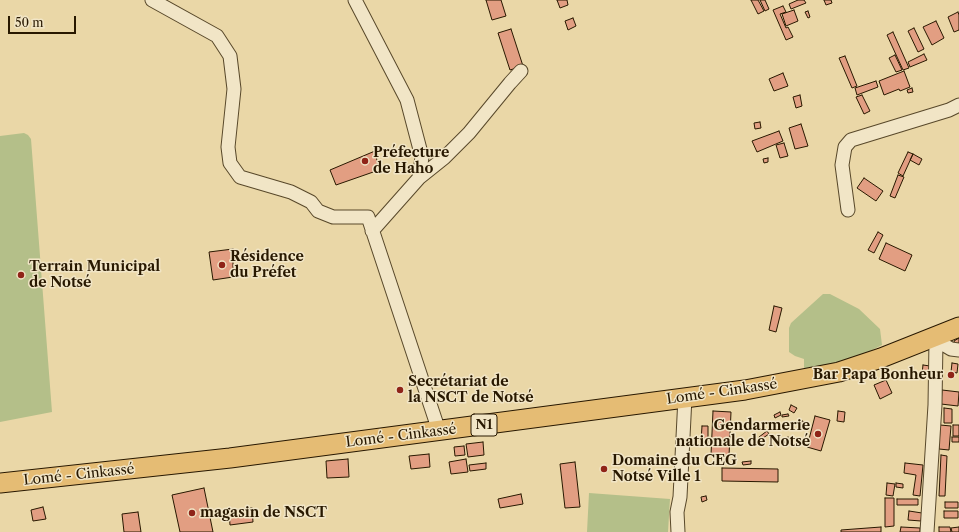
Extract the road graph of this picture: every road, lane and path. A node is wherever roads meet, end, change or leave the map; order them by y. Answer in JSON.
{"nodes":[{"id":1,"x":152,"y":0,"type":"edge"},
{"id":2,"x":355,"y":0,"type":"edge"},
{"id":3,"x":522,"y":71,"type":"dead end"},
{"id":4,"x":959,"y":105,"type":"edge"},
{"id":5,"x":419,"y":178,"type":"junction"},
{"id":6,"x":848,"y":210,"type":"dead end"},
{"id":7,"x":372,"y":231,"type":"junction"},
{"id":8,"x":959,"y":327,"type":"edge"},
{"id":9,"x":935,"y":339,"type":"junction"},
{"id":10,"x":959,"y":350,"type":"edge"},
{"id":11,"x":685,"y":398,"type":"junction"},
{"id":12,"x":439,"y":431,"type":"junction"},
{"id":13,"x":0,"y":483,"type":"edge"},
{"id":14,"x":678,"y":532,"type":"edge"},
{"id":15,"x":927,"y":532,"type":"edge"}],
"edges":[{"from":1,"to":7,"type":"street"},
{"from":2,"to":5,"type":"street"},
{"from":3,"to":5,"type":"street"},
{"from":4,"to":6,"type":"street"},
{"from":5,"to":7,"type":"street"},
{"from":7,"to":12,"type":"street"},
{"from":8,"to":9,"type":"highway","name":"Lomé - Cinkassé","number":"N1"},
{"from":9,"to":10,"type":"street"},
{"from":9,"to":11,"type":"highway","name":"Lomé - Cinkassé","number":"N1"},
{"from":9,"to":15,"type":"street"},
{"from":11,"to":12,"type":"highway","name":"Lomé - Cinkassé","number":"N1"},
{"from":11,"to":14,"type":"street"},
{"from":12,"to":13,"type":"highway","name":"Lomé - Cinkassé","number":"N1"}]}
